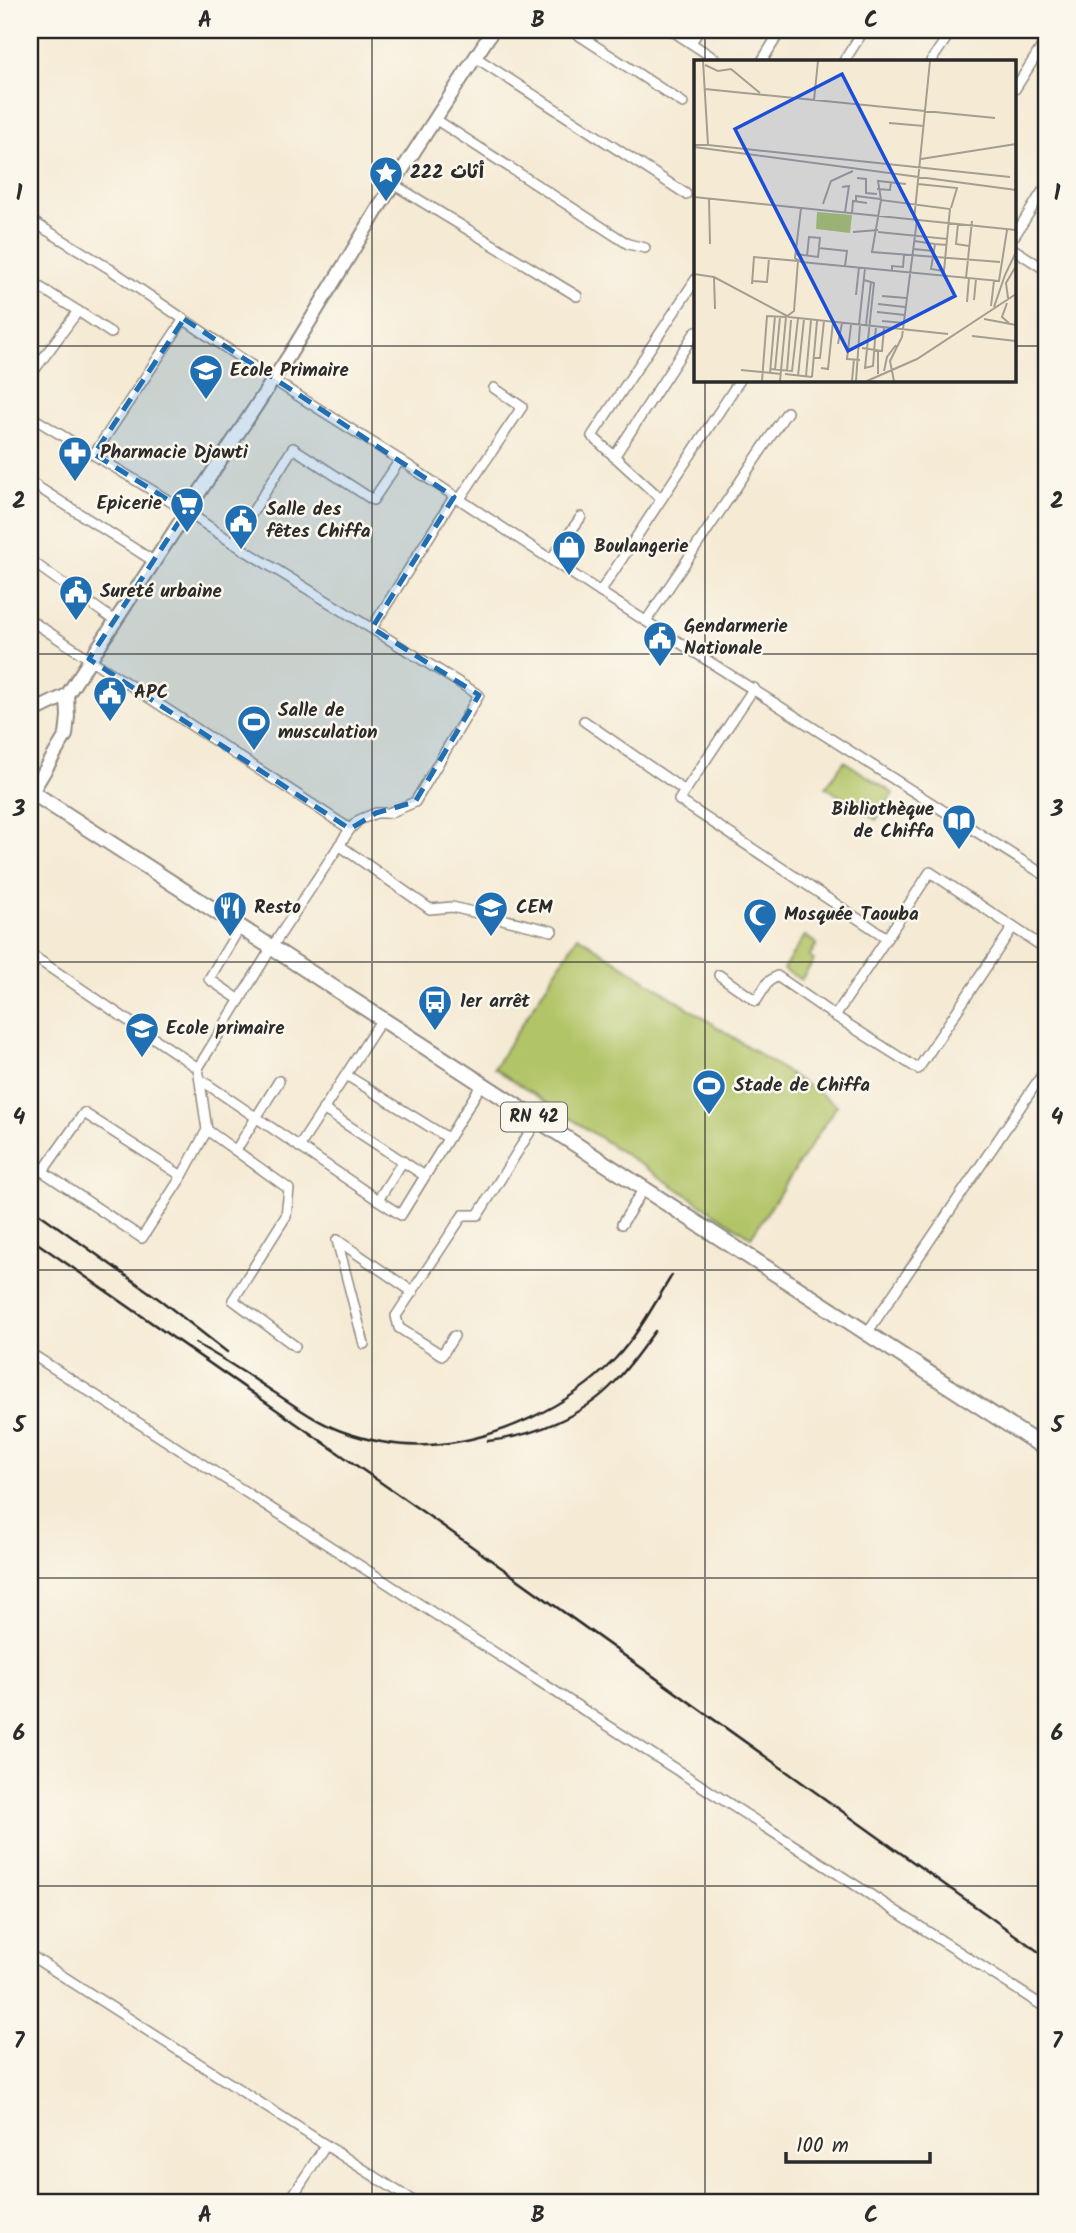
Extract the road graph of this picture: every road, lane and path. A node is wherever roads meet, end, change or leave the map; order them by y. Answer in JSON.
{"nodes":[{"id":1,"x":493,"y":30,"type":"edge"},
{"id":2,"x":571,"y":30,"type":"edge"},
{"id":3,"x":671,"y":30,"type":"edge"},
{"id":4,"x":699,"y":30,"type":"edge"},
{"id":5,"x":782,"y":30,"type":"edge"},
{"id":6,"x":864,"y":30,"type":"edge"},
{"id":7,"x":952,"y":30,"type":"edge"},
{"id":8,"x":1046,"y":40,"type":"edge"},
{"id":9,"x":691,"y":43,"type":"junction"},
{"id":10,"x":475,"y":57,"type":"junction"},
{"id":11,"x":716,"y":60,"type":"edge"},
{"id":12,"x":763,"y":60,"type":"edge"},
{"id":13,"x":845,"y":60,"type":"edge"},
{"id":14,"x":933,"y":60,"type":"edge"},
{"id":15,"x":1016,"y":87,"type":"edge"},
{"id":16,"x":683,"y":103,"type":"dead end"},
{"id":17,"x":435,"y":119,"type":"junction"},
{"id":18,"x":393,"y":184,"type":"junction"},
{"id":19,"x":1046,"y":186,"type":"edge"},
{"id":20,"x":686,"y":194,"type":"dead end"},
{"id":21,"x":30,"y":220,"type":"edge"},
{"id":22,"x":1016,"y":233,"type":"edge"},
{"id":23,"x":645,"y":248,"type":"dead end"},
{"id":24,"x":1016,"y":251,"type":"edge"},
{"id":25,"x":1046,"y":270,"type":"edge"},
{"id":26,"x":30,"y":281,"type":"edge"},
{"id":27,"x":694,"y":282,"type":"edge"},
{"id":28,"x":577,"y":296,"type":"dead end"},
{"id":29,"x":78,"y":311,"type":"junction"},
{"id":30,"x":184,"y":319,"type":"junction"},
{"id":31,"x":111,"y":333,"type":"dead end"},
{"id":32,"x":694,"y":334,"type":"edge"},
{"id":33,"x":30,"y":376,"type":"edge"},
{"id":34,"x":273,"y":380,"type":"junction"},
{"id":35,"x":739,"y":382,"type":"edge"},
{"id":36,"x":494,"y":388,"type":"dead end"},
{"id":37,"x":787,"y":412,"type":"dead end"},
{"id":38,"x":30,"y":416,"type":"edge"},
{"id":39,"x":94,"y":454,"type":"junction"},
{"id":40,"x":614,"y":457,"type":"junction"},
{"id":41,"x":400,"y":460,"type":"junction"},
{"id":42,"x":30,"y":482,"type":"edge"},
{"id":43,"x":457,"y":498,"type":"junction"},
{"id":44,"x":661,"y":499,"type":"junction"},
{"id":45,"x":186,"y":511,"type":"junction"},
{"id":46,"x":581,"y":517,"type":"dead end"},
{"id":47,"x":233,"y":543,"type":"junction"},
{"id":48,"x":551,"y":559,"type":"junction"},
{"id":49,"x":30,"y":560,"type":"edge"},
{"id":50,"x":155,"y":562,"type":"junction"},
{"id":51,"x":600,"y":592,"type":"junction"},
{"id":52,"x":30,"y":620,"type":"edge"},
{"id":53,"x":115,"y":621,"type":"junction"},
{"id":54,"x":646,"y":621,"type":"junction"},
{"id":55,"x":372,"y":628,"type":"junction"},
{"id":56,"x":89,"y":659,"type":"junction"},
{"id":57,"x":754,"y":688,"type":"junction"},
{"id":58,"x":67,"y":695,"type":"junction"},
{"id":59,"x":30,"y":713,"type":"edge"},
{"id":60,"x":584,"y":721,"type":"dead end"},
{"id":61,"x":31,"y":791,"type":"edge"},
{"id":62,"x":685,"y":791,"type":"junction"},
{"id":63,"x":350,"y":829,"type":"junction"},
{"id":64,"x":339,"y":845,"type":"junction"},
{"id":65,"x":1046,"y":876,"type":"edge"},
{"id":66,"x":240,"y":927,"type":"junction"},
{"id":67,"x":1013,"y":927,"type":"junction"},
{"id":68,"x":552,"y":931,"type":"dead end"},
{"id":69,"x":887,"y":938,"type":"junction"},
{"id":70,"x":272,"y":947,"type":"junction"},
{"id":71,"x":1046,"y":949,"type":"edge"},
{"id":72,"x":30,"y":954,"type":"edge"},
{"id":73,"x":719,"y":975,"type":"dead end"},
{"id":74,"x":240,"y":1000,"type":"junction"},
{"id":75,"x":835,"y":1016,"type":"junction"},
{"id":76,"x":382,"y":1019,"type":"junction"},
{"id":77,"x":198,"y":1068,"type":"junction"},
{"id":78,"x":1046,"y":1069,"type":"edge"},
{"id":79,"x":346,"y":1075,"type":"junction"},
{"id":80,"x":201,"y":1080,"type":"junction"},
{"id":81,"x":279,"y":1081,"type":"dead end"},
{"id":82,"x":482,"y":1084,"type":"junction"},
{"id":83,"x":323,"y":1109,"type":"junction"},
{"id":84,"x":256,"y":1118,"type":"junction"},
{"id":85,"x":538,"y":1119,"type":"junction"},
{"id":86,"x":207,"y":1130,"type":"junction"},
{"id":87,"x":449,"y":1138,"type":"junction"},
{"id":88,"x":299,"y":1147,"type":"junction"},
{"id":89,"x":236,"y":1150,"type":"junction"},
{"id":90,"x":403,"y":1161,"type":"junction"},
{"id":91,"x":30,"y":1163,"type":"edge"},
{"id":92,"x":43,"y":1171,"type":"junction"},
{"id":93,"x":182,"y":1176,"type":"junction"},
{"id":94,"x":425,"y":1176,"type":"junction"},
{"id":95,"x":644,"y":1188,"type":"junction"},
{"id":96,"x":378,"y":1200,"type":"junction"},
{"id":97,"x":622,"y":1224,"type":"dead end"},
{"id":98,"x":413,"y":1292,"type":"junction"},
{"id":99,"x":866,"y":1333,"type":"junction"},
{"id":100,"x":454,"y":1336,"type":"dead end"},
{"id":101,"x":364,"y":1344,"type":"dead end"},
{"id":102,"x":295,"y":1346,"type":"dead end"},
{"id":103,"x":30,"y":1353,"type":"edge"},
{"id":104,"x":1046,"y":1450,"type":"edge"},
{"id":105,"x":30,"y":1955,"type":"edge"},
{"id":106,"x":1046,"y":2008,"type":"edge"},
{"id":107,"x":326,"y":2145,"type":"junction"},
{"id":108,"x":288,"y":2203,"type":"edge"},
{"id":109,"x":416,"y":2203,"type":"edge"}],
"edges":[{"from":1,"to":10,"type":"main road"},
{"from":2,"to":16,"type":"street"},
{"from":3,"to":9,"type":"street"},
{"from":4,"to":9,"type":"street"},
{"from":5,"to":12,"type":"street"},
{"from":6,"to":13,"type":"street"},
{"from":7,"to":14,"type":"street"},
{"from":8,"to":15,"type":"street"},
{"from":9,"to":11,"type":"street"},
{"from":10,"to":17,"type":"main road"},
{"from":10,"to":20,"type":"street"},
{"from":17,"to":18,"type":"main road"},
{"from":17,"to":23,"type":"street"},
{"from":18,"to":28,"type":"street"},
{"from":18,"to":34,"type":"main road"},
{"from":19,"to":22,"type":"street"},
{"from":21,"to":30,"type":"street"},
{"from":24,"to":25,"type":"street"},
{"from":26,"to":29,"type":"street"},
{"from":27,"to":40,"type":"street"},
{"from":29,"to":31,"type":"street"},
{"from":29,"to":33,"type":"street"},
{"from":30,"to":34,"type":"street"},
{"from":30,"to":39,"type":"street"},
{"from":32,"to":40,"type":"street"},
{"from":34,"to":41,"type":"street"},
{"from":34,"to":45,"type":"main road"},
{"from":35,"to":44,"type":"street"},
{"from":36,"to":43,"type":"street"},
{"from":37,"to":54,"type":"street"},
{"from":38,"to":39,"type":"street"},
{"from":39,"to":45,"type":"street"},
{"from":40,"to":44,"type":"street"},
{"from":41,"to":43,"type":"street"},
{"from":41,"to":47,"type":"street"},
{"from":42,"to":50,"type":"street"},
{"from":43,"to":48,"type":"street"},
{"from":43,"to":55,"type":"street"},
{"from":44,"to":51,"type":"street"},
{"from":45,"to":47,"type":"street"},
{"from":45,"to":50,"type":"main road"},
{"from":46,"to":48,"type":"street"},
{"from":47,"to":55,"type":"street"},
{"from":48,"to":51,"type":"street"},
{"from":49,"to":53,"type":"street"},
{"from":50,"to":53,"type":"main road"},
{"from":51,"to":54,"type":"street"},
{"from":52,"to":56,"type":"street"},
{"from":53,"to":56,"type":"main road"},
{"from":54,"to":57,"type":"street"},
{"from":55,"to":63,"type":"street"},
{"from":56,"to":58,"type":"main road"},
{"from":56,"to":63,"type":"street"},
{"from":57,"to":62,"type":"street"},
{"from":57,"to":65,"type":"street"},
{"from":58,"to":59,"type":"main road"},
{"from":58,"to":61,"type":"main road"},
{"from":60,"to":62,"type":"street"},
{"from":61,"to":66,"type":"main road","number":"RN 42"},
{"from":62,"to":69,"type":"street"},
{"from":63,"to":64,"type":"street"},
{"from":64,"to":68,"type":"street"},
{"from":64,"to":70,"type":"street"},
{"from":66,"to":70,"type":"main road","number":"RN 42"},
{"from":66,"to":74,"type":"street"},
{"from":67,"to":69,"type":"street"},
{"from":67,"to":71,"type":"street"},
{"from":67,"to":75,"type":"street"},
{"from":69,"to":75,"type":"street"},
{"from":70,"to":74,"type":"street"},
{"from":70,"to":76,"type":"main road","number":"RN 42"},
{"from":72,"to":77,"type":"street"},
{"from":73,"to":75,"type":"street"},
{"from":74,"to":77,"type":"street"},
{"from":76,"to":79,"type":"street"},
{"from":76,"to":82,"type":"main road","number":"RN 42"},
{"from":77,"to":80,"type":"street"},
{"from":78,"to":99,"type":"street"},
{"from":79,"to":83,"type":"street"},
{"from":79,"to":87,"type":"street"},
{"from":80,"to":84,"type":"street"},
{"from":80,"to":86,"type":"street"},
{"from":81,"to":84,"type":"street"},
{"from":82,"to":85,"type":"main road","number":"RN 42"},
{"from":82,"to":87,"type":"street"},
{"from":83,"to":88,"type":"street"},
{"from":83,"to":90,"type":"street"},
{"from":84,"to":88,"type":"street"},
{"from":84,"to":89,"type":"street"},
{"from":85,"to":95,"type":"main road","number":"RN 42"},
{"from":85,"to":98,"type":"street"},
{"from":86,"to":89,"type":"street"},
{"from":86,"to":93,"type":"street"},
{"from":87,"to":94,"type":"street"},
{"from":88,"to":96,"type":"street"},
{"from":89,"to":102,"type":"street"},
{"from":90,"to":94,"type":"street"},
{"from":90,"to":96,"type":"street"},
{"from":91,"to":92,"type":"street"},
{"from":92,"to":93,"type":"street"},
{"from":92,"to":93,"type":"street"},
{"from":94,"to":96,"type":"street"},
{"from":95,"to":97,"type":"street"},
{"from":95,"to":99,"type":"main road","number":"RN 42"},
{"from":98,"to":100,"type":"street"},
{"from":98,"to":101,"type":"street"},
{"from":99,"to":104,"type":"main road","number":"RN 42"},
{"from":103,"to":106,"type":"street"},
{"from":105,"to":107,"type":"street"},
{"from":107,"to":108,"type":"street"},
{"from":107,"to":109,"type":"street"}]}
